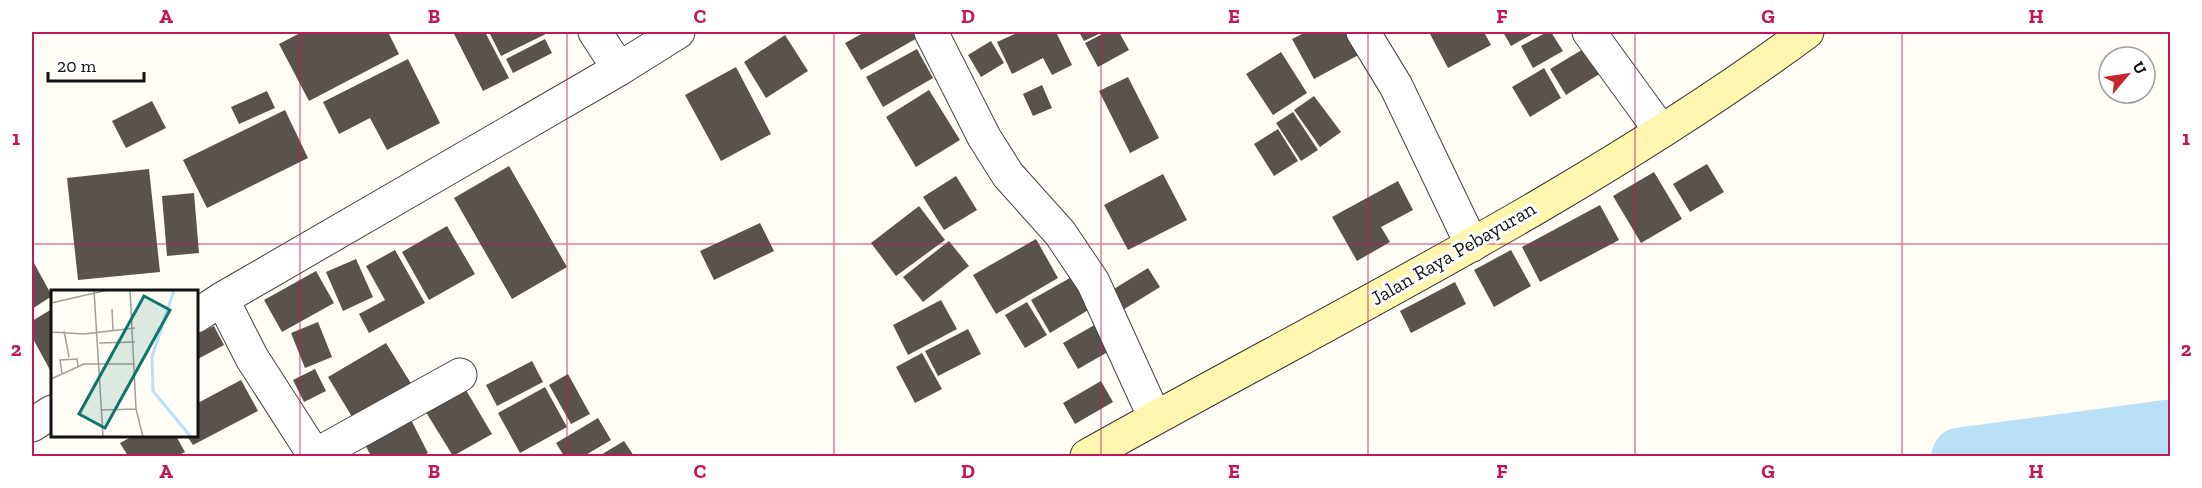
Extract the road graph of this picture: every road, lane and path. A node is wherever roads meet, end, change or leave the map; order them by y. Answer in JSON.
{"nodes":[{"id":1,"x":595,"y":32,"type":"edge"},
{"id":2,"x":678,"y":32,"type":"edge"},
{"id":3,"x":931,"y":32,"type":"edge"},
{"id":4,"x":1363,"y":32,"type":"edge"},
{"id":5,"x":1589,"y":32,"type":"edge"},
{"id":6,"x":1807,"y":32,"type":"edge"},
{"id":7,"x":619,"y":69,"type":"junction"},
{"id":8,"x":1661,"y":131,"type":"junction"},
{"id":9,"x":1472,"y":245,"type":"junction"},
{"id":10,"x":209,"y":307,"type":"edge"},
{"id":11,"x":460,"y":375,"type":"dead end"},
{"id":12,"x":51,"y":413,"type":"edge"},
{"id":13,"x":1155,"y":418,"type":"junction"},
{"id":14,"x":32,"y":425,"type":"edge"},
{"id":15,"x":315,"y":456,"type":"edge"},
{"id":16,"x":1087,"y":456,"type":"edge"}],
"edges":[{"from":1,"to":7,"type":"street"},
{"from":2,"to":7,"type":"street"},
{"from":3,"to":13,"type":"street"},
{"from":4,"to":9,"type":"street"},
{"from":5,"to":8,"type":"street"},
{"from":6,"to":8,"type":"main road","name":"Jalan Raya Pebayuran"},
{"from":7,"to":10,"type":"street"},
{"from":8,"to":9,"type":"main road","name":"Jalan Raya Pebayuran"},
{"from":9,"to":13,"type":"main road","name":"Jalan Raya Pebayuran"},
{"from":10,"to":15,"type":"street"},
{"from":11,"to":15,"type":"street"},
{"from":12,"to":14,"type":"street"},
{"from":13,"to":16,"type":"main road","name":"Jalan Raya Pebayuran"}]}
